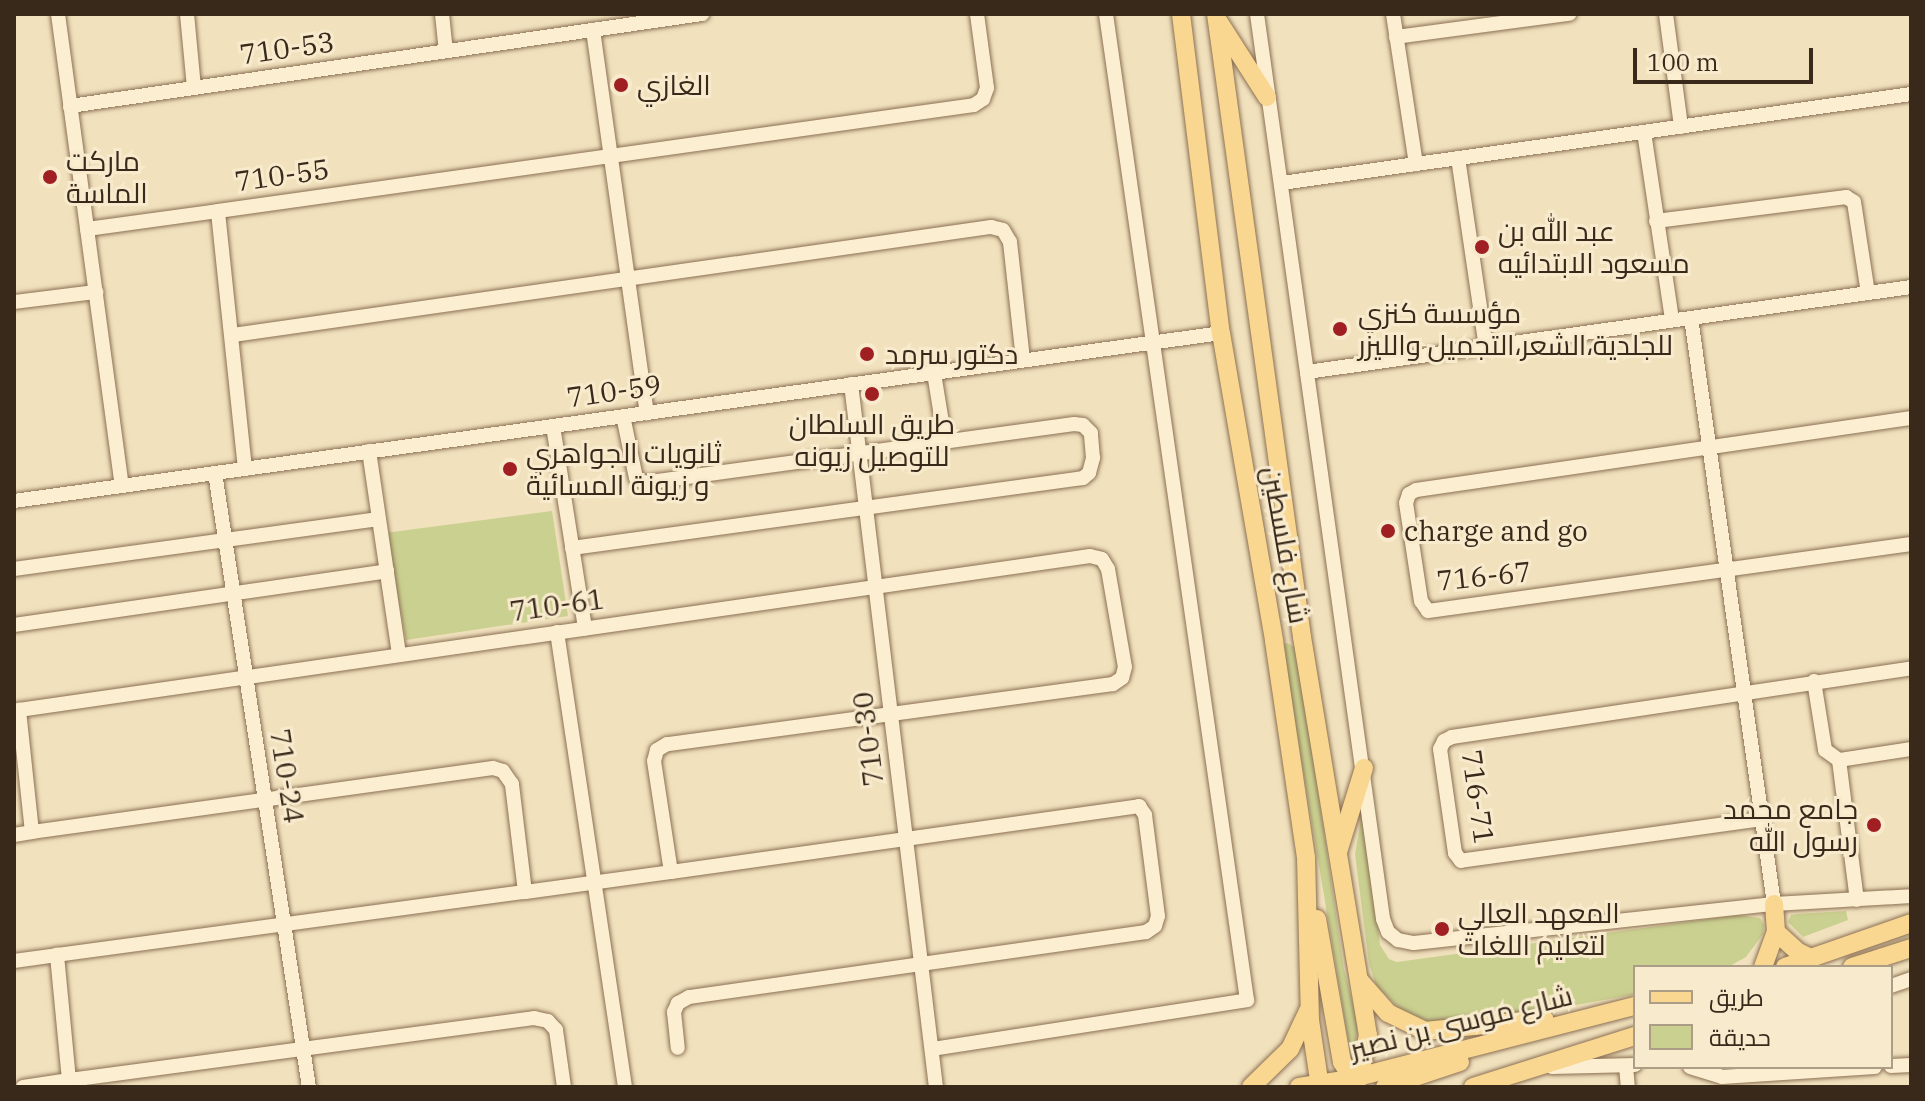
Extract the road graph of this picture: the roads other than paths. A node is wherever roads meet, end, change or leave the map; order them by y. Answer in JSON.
{"nodes":[{"id":1,"x":58,"y":14,"type":"edge"},
{"id":2,"x":187,"y":14,"type":"edge"},
{"id":3,"x":442,"y":14,"type":"edge"},
{"id":4,"x":702,"y":14,"type":"edge"},
{"id":5,"x":977,"y":14,"type":"edge"},
{"id":6,"x":1106,"y":14,"type":"edge"},
{"id":7,"x":1181,"y":14,"type":"edge"},
{"id":8,"x":1257,"y":14,"type":"edge"},
{"id":9,"x":1393,"y":14,"type":"edge"},
{"id":10,"x":1569,"y":14,"type":"edge"},
{"id":11,"x":1666,"y":14,"type":"edge"},
{"id":12,"x":1217,"y":17,"type":"edge"},
{"id":13,"x":593,"y":30,"type":"junction"},
{"id":14,"x":1396,"y":37,"type":"junction"},
{"id":15,"x":446,"y":51,"type":"junction"},
{"id":16,"x":194,"y":88,"type":"junction"},
{"id":17,"x":1911,"y":94,"type":"edge"},
{"id":18,"x":1267,"y":97,"type":"junction"},
{"id":19,"x":70,"y":106,"type":"junction"},
{"id":20,"x":1681,"y":127,"type":"junction"},
{"id":21,"x":1644,"y":132,"type":"junction"},
{"id":22,"x":610,"y":155,"type":"junction"},
{"id":23,"x":1458,"y":158,"type":"junction"},
{"id":24,"x":1416,"y":164,"type":"junction"},
{"id":25,"x":1282,"y":183,"type":"junction"},
{"id":26,"x":218,"y":211,"type":"junction"},
{"id":27,"x":1656,"y":221,"type":"junction"},
{"id":28,"x":87,"y":229,"type":"junction"},
{"id":29,"x":628,"y":278,"type":"junction"},
{"id":30,"x":1911,"y":287,"type":"edge"},
{"id":31,"x":96,"y":292,"type":"junction"},
{"id":32,"x":1868,"y":293,"type":"junction"},
{"id":33,"x":14,"y":302,"type":"edge"},
{"id":34,"x":1691,"y":318,"type":"junction"},
{"id":35,"x":1672,"y":320,"type":"junction"},
{"id":36,"x":1221,"y":333,"type":"junction"},
{"id":37,"x":233,"y":335,"type":"junction"},
{"id":38,"x":1154,"y":342,"type":"junction"},
{"id":39,"x":1486,"y":347,"type":"junction"},
{"id":40,"x":1023,"y":360,"type":"junction"},
{"id":41,"x":1307,"y":372,"type":"junction"},
{"id":42,"x":934,"y":373,"type":"junction"},
{"id":43,"x":851,"y":384,"type":"junction"},
{"id":44,"x":647,"y":413,"type":"junction"},
{"id":45,"x":623,"y":416,"type":"junction"},
{"id":46,"x":1911,"y":418,"type":"edge"},
{"id":47,"x":553,"y":426,"type":"junction"},
{"id":48,"x":945,"y":441,"type":"junction"},
{"id":49,"x":1709,"y":448,"type":"junction"},
{"id":50,"x":369,"y":451,"type":"junction"},
{"id":51,"x":859,"y":453,"type":"junction"},
{"id":52,"x":245,"y":469,"type":"junction"},
{"id":53,"x":215,"y":473,"type":"junction"},
{"id":54,"x":122,"y":486,"type":"junction"},
{"id":55,"x":14,"y":501,"type":"edge"},
{"id":56,"x":866,"y":510,"type":"junction"},
{"id":57,"x":379,"y":519,"type":"junction"},
{"id":58,"x":225,"y":541,"type":"junction"},
{"id":59,"x":1911,"y":544,"type":"edge"},
{"id":60,"x":572,"y":548,"type":"junction"},
{"id":61,"x":14,"y":569,"type":"edge"},
{"id":62,"x":1727,"y":570,"type":"junction"},
{"id":63,"x":387,"y":571,"type":"junction"},
{"id":64,"x":875,"y":587,"type":"junction"},
{"id":65,"x":233,"y":592,"type":"junction"},
{"id":66,"x":14,"y":625,"type":"edge"},
{"id":67,"x":585,"y":628,"type":"junction"},
{"id":68,"x":557,"y":632,"type":"junction"},
{"id":69,"x":1302,"y":637,"type":"junction"},
{"id":70,"x":1274,"y":641,"type":"junction"},
{"id":71,"x":399,"y":654,"type":"junction"},
{"id":72,"x":1911,"y":668,"type":"edge"},
{"id":73,"x":246,"y":675,"type":"junction"},
{"id":74,"x":1814,"y":681,"type":"junction"},
{"id":75,"x":1744,"y":691,"type":"junction"},
{"id":76,"x":17,"y":711,"type":"edge"},
{"id":77,"x":891,"y":714,"type":"junction"},
{"id":78,"x":1911,"y":749,"type":"edge"},
{"id":79,"x":1839,"y":760,"type":"junction"},
{"id":80,"x":1364,"y":768,"type":"junction"},
{"id":81,"x":265,"y":801,"type":"junction"},
{"id":82,"x":1762,"y":819,"type":"junction"},
{"id":83,"x":32,"y":832,"type":"junction"},
{"id":84,"x":14,"y":835,"type":"edge"},
{"id":85,"x":906,"y":840,"type":"junction"},
{"id":86,"x":1306,"y":857,"type":"junction"},
{"id":87,"x":1336,"y":859,"type":"junction"},
{"id":88,"x":671,"y":872,"type":"junction"},
{"id":89,"x":595,"y":882,"type":"junction"},
{"id":90,"x":525,"y":892,"type":"junction"},
{"id":91,"x":1911,"y":896,"type":"edge"},
{"id":92,"x":1857,"y":900,"type":"junction"},
{"id":93,"x":1774,"y":904,"type":"junction"},
{"id":94,"x":1911,"y":923,"type":"edge"},
{"id":95,"x":284,"y":924,"type":"junction"},
{"id":96,"x":1776,"y":932,"type":"junction"},
{"id":97,"x":1911,"y":948,"type":"edge"},
{"id":98,"x":57,"y":955,"type":"junction"},
{"id":99,"x":1811,"y":958,"type":"junction"},
{"id":100,"x":14,"y":961,"type":"edge"},
{"id":101,"x":921,"y":965,"type":"junction"},
{"id":102,"x":1764,"y":965,"type":"edge"},
{"id":103,"x":1791,"y":965,"type":"edge"},
{"id":104,"x":1858,"y":965,"type":"edge"},
{"id":105,"x":1356,"y":976,"type":"junction"},
{"id":106,"x":1310,"y":1004,"type":"junction"},
{"id":107,"x":1629,"y":1008,"type":"edge"},
{"id":108,"x":1633,"y":1037,"type":"edge"},
{"id":109,"x":678,"y":1048,"type":"dead end"},
{"id":110,"x":932,"y":1049,"type":"junction"},
{"id":111,"x":303,"y":1050,"type":"junction"},
{"id":112,"x":1630,"y":1066,"type":"edge"},
{"id":113,"x":1537,"y":1067,"type":"junction"},
{"id":114,"x":1696,"y":1069,"type":"edge"},
{"id":115,"x":1844,"y":1069,"type":"edge"},
{"id":116,"x":69,"y":1080,"type":"junction"},
{"id":117,"x":1350,"y":1084,"type":"edge"},
{"id":118,"x":1320,"y":1085,"type":"edge"},
{"id":119,"x":23,"y":1087,"type":"edge"},
{"id":120,"x":309,"y":1087,"type":"edge"},
{"id":121,"x":564,"y":1087,"type":"edge"},
{"id":122,"x":625,"y":1087,"type":"edge"},
{"id":123,"x":936,"y":1087,"type":"edge"},
{"id":124,"x":1251,"y":1087,"type":"edge"},
{"id":125,"x":1299,"y":1087,"type":"edge"},
{"id":126,"x":1385,"y":1087,"type":"edge"},
{"id":127,"x":1473,"y":1087,"type":"edge"},
{"id":128,"x":1628,"y":1087,"type":"edge"}],
"edges":[{"from":1,"to":19,"type":"street"},
{"from":2,"to":16,"type":"street"},
{"from":3,"to":15,"type":"street"},
{"from":4,"to":13,"type":"street","name":"710-53"},
{"from":5,"to":22,"type":"street","name":"710-55"},
{"from":6,"to":38,"type":"street"},
{"from":7,"to":36,"type":"main road","name":"شارع فلسطين"},
{"from":8,"to":18,"type":"street"},
{"from":9,"to":14,"type":"street"},
{"from":10,"to":14,"type":"street"},
{"from":11,"to":20,"type":"street"},
{"from":12,"to":18,"type":"main road"},
{"from":12,"to":69,"type":"main road","name":"شارع فلسطين"},
{"from":13,"to":15,"type":"street","name":"710-53"},
{"from":13,"to":22,"type":"street"},
{"from":14,"to":24,"type":"street"},
{"from":15,"to":16,"type":"street","name":"710-53"},
{"from":16,"to":19,"type":"street","name":"710-53"},
{"from":17,"to":20,"type":"street"},
{"from":18,"to":25,"type":"street"},
{"from":19,"to":28,"type":"street"},
{"from":20,"to":21,"type":"street"},
{"from":21,"to":23,"type":"street"},
{"from":21,"to":27,"type":"street"},
{"from":22,"to":26,"type":"street","name":"710-55"},
{"from":22,"to":29,"type":"street"},
{"from":23,"to":24,"type":"street"},
{"from":23,"to":39,"type":"street"},
{"from":24,"to":25,"type":"street"},
{"from":25,"to":41,"type":"street"},
{"from":26,"to":28,"type":"street"},
{"from":26,"to":37,"type":"street","name":"710-55"},
{"from":27,"to":32,"type":"street"},
{"from":27,"to":35,"type":"street"},
{"from":28,"to":31,"type":"street"},
{"from":29,"to":37,"type":"street"},
{"from":29,"to":40,"type":"street"},
{"from":29,"to":44,"type":"street"},
{"from":30,"to":32,"type":"street"},
{"from":31,"to":33,"type":"street"},
{"from":31,"to":54,"type":"street"},
{"from":32,"to":34,"type":"street"},
{"from":34,"to":35,"type":"street"},
{"from":34,"to":49,"type":"street"},
{"from":35,"to":39,"type":"street"},
{"from":36,"to":38,"type":"street","name":"710-59"},
{"from":36,"to":70,"type":"main road","name":"شارع فلسطين"},
{"from":37,"to":52,"type":"street","name":"710-55"},
{"from":38,"to":40,"type":"street","name":"710-59"},
{"from":38,"to":110,"type":"street"},
{"from":39,"to":41,"type":"street"},
{"from":40,"to":42,"type":"street","name":"710-59"},
{"from":41,"to":80,"type":"street"},
{"from":42,"to":43,"type":"street","name":"710-59"},
{"from":42,"to":48,"type":"street"},
{"from":43,"to":44,"type":"street","name":"710-59"},
{"from":43,"to":51,"type":"street","name":"710-30"},
{"from":44,"to":45,"type":"street","name":"710-59"},
{"from":45,"to":47,"type":"street","name":"710-59"},
{"from":45,"to":51,"type":"street"},
{"from":46,"to":49,"type":"street"},
{"from":47,"to":50,"type":"street","name":"710-59"},
{"from":47,"to":60,"type":"street"},
{"from":48,"to":51,"type":"street"},
{"from":48,"to":56,"type":"street"},
{"from":49,"to":62,"type":"street"},
{"from":49,"to":62,"type":"street","name":"716-67"},
{"from":50,"to":52,"type":"street","name":"710-59"},
{"from":50,"to":57,"type":"street"},
{"from":51,"to":56,"type":"street","name":"710-30"},
{"from":52,"to":53,"type":"street","name":"710-59"},
{"from":53,"to":54,"type":"street","name":"710-59"},
{"from":53,"to":58,"type":"street","name":"710-24"},
{"from":54,"to":55,"type":"street","name":"710-59"},
{"from":56,"to":60,"type":"street"},
{"from":56,"to":64,"type":"street","name":"710-30"},
{"from":57,"to":58,"type":"street"},
{"from":57,"to":63,"type":"street"},
{"from":58,"to":61,"type":"street"},
{"from":58,"to":65,"type":"street","name":"710-24"},
{"from":59,"to":62,"type":"street"},
{"from":60,"to":67,"type":"street"},
{"from":62,"to":75,"type":"street"},
{"from":63,"to":65,"type":"street"},
{"from":63,"to":71,"type":"street"},
{"from":64,"to":67,"type":"street","name":"710-61"},
{"from":64,"to":77,"type":"street","name":"710-30"},
{"from":64,"to":77,"type":"street","name":"710-61"},
{"from":65,"to":66,"type":"street"},
{"from":65,"to":73,"type":"street","name":"710-24"},
{"from":67,"to":68,"type":"street","name":"710-61"},
{"from":68,"to":71,"type":"street","name":"710-61"},
{"from":68,"to":89,"type":"street"},
{"from":69,"to":70,"type":"main road"},
{"from":69,"to":87,"type":"main road","name":"شارع فلسطين"},
{"from":70,"to":86,"type":"main road","name":"شارع فلسطين"},
{"from":71,"to":73,"type":"street","name":"710-61"},
{"from":72,"to":74,"type":"street"},
{"from":73,"to":76,"type":"street","name":"710-61"},
{"from":73,"to":81,"type":"street","name":"710-24"},
{"from":74,"to":75,"type":"street"},
{"from":74,"to":79,"type":"street"},
{"from":75,"to":82,"type":"street"},
{"from":75,"to":82,"type":"street","name":"716-71"},
{"from":76,"to":83,"type":"street"},
{"from":77,"to":85,"type":"street","name":"710-30"},
{"from":77,"to":88,"type":"street"},
{"from":78,"to":79,"type":"street"},
{"from":79,"to":92,"type":"street"},
{"from":80,"to":87,"type":"main road"},
{"from":80,"to":93,"type":"street"},
{"from":81,"to":83,"type":"street"},
{"from":81,"to":90,"type":"street"},
{"from":81,"to":95,"type":"street","name":"710-24"},
{"from":82,"to":93,"type":"street"},
{"from":83,"to":84,"type":"street"},
{"from":85,"to":88,"type":"street"},
{"from":85,"to":101,"type":"street","name":"710-30"},
{"from":85,"to":101,"type":"street"},
{"from":86,"to":106,"type":"main road","name":"شارع فلسطين"},
{"from":86,"to":117,"type":"main road"},
{"from":87,"to":105,"type":"main road","name":"شارع فلسطين"},
{"from":88,"to":89,"type":"street"},
{"from":89,"to":90,"type":"street"},
{"from":89,"to":122,"type":"street"},
{"from":90,"to":95,"type":"street"},
{"from":91,"to":92,"type":"street"},
{"from":92,"to":93,"type":"street"},
{"from":93,"to":96,"type":"main road"},
{"from":94,"to":99,"type":"main road"},
{"from":95,"to":98,"type":"street"},
{"from":95,"to":111,"type":"street","name":"710-24"},
{"from":96,"to":99,"type":"main road"},
{"from":96,"to":102,"type":"main road"},
{"from":97,"to":104,"type":"main road"},
{"from":98,"to":100,"type":"street"},
{"from":98,"to":116,"type":"street"},
{"from":99,"to":103,"type":"main road"},
{"from":101,"to":109,"type":"street"},
{"from":101,"to":110,"type":"street","name":"710-30"},
{"from":105,"to":107,"type":"main road"},
{"from":105,"to":117,"type":"main road","name":"شارع فلسطين"},
{"from":106,"to":118,"type":"main road","name":"شارع فلسطين"},
{"from":106,"to":124,"type":"main road"},
{"from":107,"to":117,"type":"main road","name":"شارع موسى بن نصير"},
{"from":107,"to":126,"type":"main road"},
{"from":108,"to":113,"type":"main road"},
{"from":110,"to":123,"type":"street","name":"710-30"},
{"from":111,"to":116,"type":"street"},
{"from":111,"to":120,"type":"street","name":"710-24"},
{"from":111,"to":121,"type":"street"},
{"from":112,"to":113,"type":"street"},
{"from":112,"to":128,"type":"street"},
{"from":113,"to":127,"type":"main road"},
{"from":114,"to":115,"type":"street"},
{"from":116,"to":119,"type":"street"},
{"from":117,"to":118,"type":"main road","name":"شارع موسى بن نصير"},
{"from":118,"to":125,"type":"main road","name":"شارع موسى بن نصير"}]}
